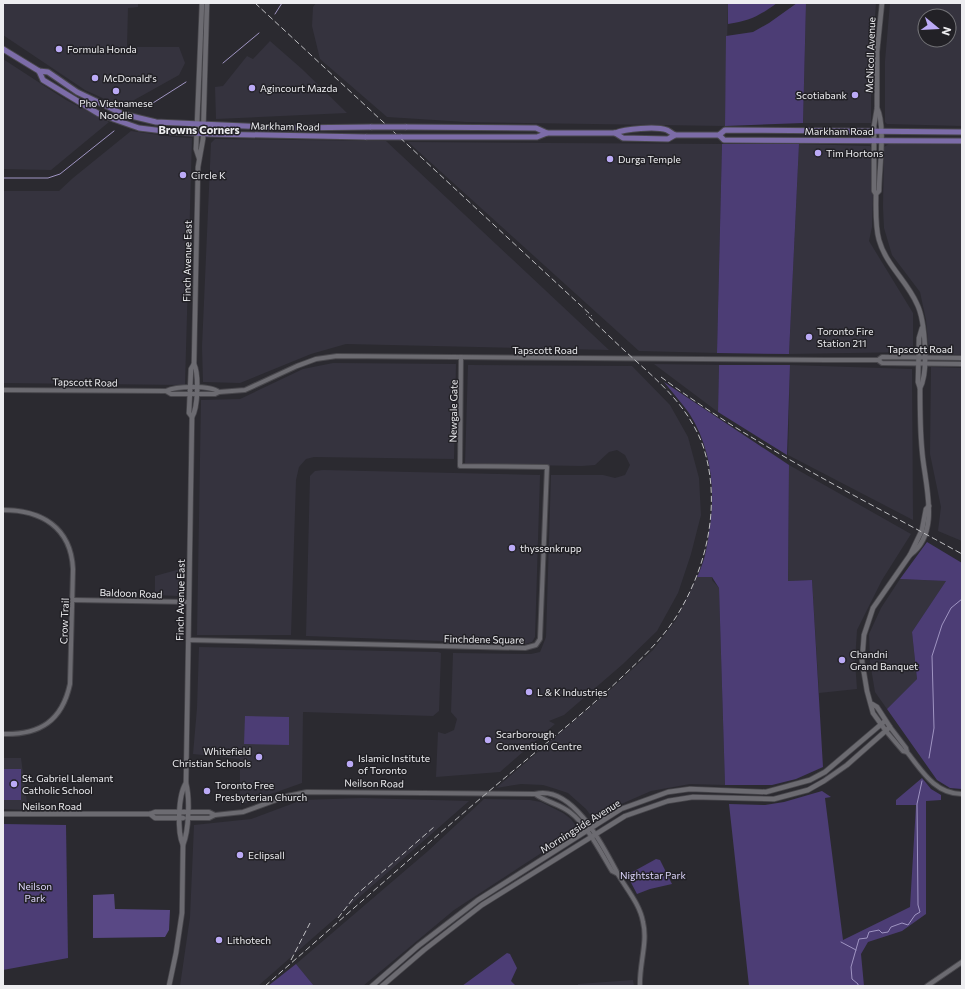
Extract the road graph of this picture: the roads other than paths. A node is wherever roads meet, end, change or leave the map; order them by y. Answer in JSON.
{"nodes":[{"id":1,"x":202,"y":3,"type":"edge"},
{"id":2,"x":207,"y":3,"type":"edge"},
{"id":3,"x":882,"y":3,"type":"edge"},
{"id":4,"x":3,"y":49,"type":"edge"},
{"id":5,"x":39,"y":71,"type":"junction"},
{"id":6,"x":877,"y":108,"type":"junction"},
{"id":7,"x":197,"y":124,"type":"junction"},
{"id":8,"x":203,"y":124,"type":"junction"},
{"id":9,"x":874,"y":131,"type":"junction"},
{"id":10,"x":881,"y":131,"type":"junction"},
{"id":11,"x":962,"y":132,"type":"edge"},
{"id":12,"x":197,"y":133,"type":"junction"},
{"id":13,"x":203,"y":133,"type":"junction"},
{"id":14,"x":547,"y":133,"type":"junction"},
{"id":15,"x":615,"y":133,"type":"junction"},
{"id":16,"x":675,"y":135,"type":"junction"},
{"id":17,"x":719,"y":135,"type":"junction"},
{"id":18,"x":874,"y":140,"type":"junction"},
{"id":19,"x":881,"y":140,"type":"junction"},
{"id":20,"x":962,"y":141,"type":"edge"},
{"id":21,"x":199,"y":158,"type":"junction"},
{"id":22,"x":876,"y":194,"type":"junction"},
{"id":23,"x":922,"y":328,"type":"junction"},
{"id":24,"x":461,"y":357,"type":"junction"},
{"id":25,"x":919,"y":357,"type":"junction"},
{"id":26,"x":925,"y":357,"type":"junction"},
{"id":27,"x":962,"y":358,"type":"edge"},
{"id":28,"x":878,"y":360,"type":"junction"},
{"id":29,"x":919,"y":363,"type":"junction"},
{"id":30,"x":925,"y":363,"type":"junction"},
{"id":31,"x":194,"y":364,"type":"junction"},
{"id":32,"x":962,"y":364,"type":"edge"},
{"id":33,"x":190,"y":388,"type":"junction"},
{"id":34,"x":196,"y":388,"type":"junction"},
{"id":35,"x":920,"y":388,"type":"junction"},
{"id":36,"x":3,"y":390,"type":"edge"},
{"id":37,"x":166,"y":391,"type":"junction"},
{"id":38,"x":219,"y":392,"type":"junction"},
{"id":39,"x":190,"y":394,"type":"junction"},
{"id":40,"x":196,"y":394,"type":"junction"},
{"id":41,"x":192,"y":417,"type":"junction"},
{"id":42,"x":460,"y":466,"type":"joint"},
{"id":43,"x":3,"y":510,"type":"edge"},
{"id":44,"x":73,"y":600,"type":"junction"},
{"id":45,"x":190,"y":602,"type":"junction"},
{"id":46,"x":189,"y":640,"type":"junction"},
{"id":47,"x":872,"y":704,"type":"junction"},
{"id":48,"x":885,"y":720,"type":"junction"},
{"id":49,"x":881,"y":724,"type":"junction"},
{"id":50,"x":890,"y":727,"type":"junction"},
{"id":51,"x":886,"y":731,"type":"junction"},
{"id":52,"x":3,"y":734,"type":"edge"},
{"id":53,"x":907,"y":752,"type":"junction"},
{"id":54,"x":186,"y":783,"type":"junction"},
{"id":55,"x":535,"y":794,"type":"junction"},
{"id":56,"x":962,"y":794,"type":"edge"},
{"id":57,"x":181,"y":812,"type":"junction"},
{"id":58,"x":187,"y":812,"type":"junction"},
{"id":59,"x":3,"y":814,"type":"edge"},
{"id":60,"x":150,"y":814,"type":"junction"},
{"id":61,"x":215,"y":815,"type":"junction"},
{"id":62,"x":180,"y":818,"type":"junction"},
{"id":63,"x":187,"y":818,"type":"junction"},
{"id":64,"x":591,"y":827,"type":"junction"},
{"id":65,"x":586,"y":831,"type":"junction"},
{"id":66,"x":595,"y":833,"type":"junction"},
{"id":67,"x":590,"y":837,"type":"junction"},
{"id":68,"x":183,"y":845,"type":"junction"},
{"id":69,"x":529,"y":868,"type":"junction"},
{"id":70,"x":532,"y":873,"type":"junction"},
{"id":71,"x":618,"y":874,"type":"junction"},
{"id":72,"x":962,"y":962,"type":"edge"},
{"id":73,"x":169,"y":986,"type":"edge"},
{"id":74,"x":372,"y":986,"type":"edge"},
{"id":75,"x":382,"y":986,"type":"edge"},
{"id":76,"x":640,"y":986,"type":"edge"},
{"id":77,"x":927,"y":986,"type":"edge"}],
"edges":[{"from":1,"to":7,"type":"main road","name":"Finch Avenue East"},
{"from":2,"to":8,"type":"main road","name":"Finch Avenue East"},
{"from":3,"to":6,"type":"main road","name":"McNicoll Avenue"},
{"from":4,"to":5,"type":"main road","name":"Markham Road"},
{"from":5,"to":7,"type":"main road","name":"Markham Road"},
{"from":5,"to":12,"type":"main road","name":"Markham Road"},
{"from":6,"to":9,"type":"main road","name":"McNicoll Avenue"},
{"from":6,"to":10,"type":"main road","name":"McNicoll Avenue"},
{"from":7,"to":8,"type":"main road","name":"Markham Road"},
{"from":7,"to":12,"type":"main road","name":"Finch Avenue East"},
{"from":8,"to":13,"type":"main road","name":"Finch Avenue East"},
{"from":8,"to":14,"type":"main road","name":"Markham Road","bridge":true},
{"from":9,"to":10,"type":"main road","name":"Markham Road"},
{"from":9,"to":17,"type":"main road","name":"Markham Road"},
{"from":9,"to":18,"type":"main road","name":"McNicoll Avenue"},
{"from":10,"to":11,"type":"main road","name":"Markham Road"},
{"from":10,"to":19,"type":"main road","name":"McNicoll Avenue"},
{"from":12,"to":13,"type":"main road","name":"Markham Road"},
{"from":12,"to":21,"type":"main road","name":"Finch Avenue East"},
{"from":13,"to":14,"type":"main road","name":"Markham Road","bridge":true},
{"from":13,"to":21,"type":"main road","name":"Finch Avenue East"},
{"from":14,"to":15,"type":"main road","name":"Markham Road"},
{"from":15,"to":16,"type":"main road","name":"Markham Road"},
{"from":15,"to":16,"type":"main road","name":"Markham Road"},
{"from":16,"to":17,"type":"main road","name":"Markham Road"},
{"from":17,"to":18,"type":"main road","name":"Markham Road"},
{"from":18,"to":19,"type":"main road","name":"Markham Road"},
{"from":18,"to":22,"type":"main road","name":"McNicoll Avenue"},
{"from":19,"to":20,"type":"main road","name":"Markham Road"},
{"from":19,"to":22,"type":"main road","name":"McNicoll Avenue"},
{"from":21,"to":31,"type":"main road","name":"Finch Avenue East"},
{"from":22,"to":23,"type":"main road","name":"McNicoll Avenue"},
{"from":23,"to":25,"type":"main road","name":"McNicoll Avenue"},
{"from":23,"to":26,"type":"main road","name":"McNicoll Avenue"},
{"from":24,"to":28,"type":"street","name":"Tapscott Road"},
{"from":24,"to":38,"type":"street","name":"Tapscott Road"},
{"from":24,"to":42,"type":"street","name":"Newgale Gate"},
{"from":25,"to":26,"type":"street","name":"Tapscott Road"},
{"from":25,"to":28,"type":"street","name":"Tapscott Road"},
{"from":25,"to":29,"type":"main road","name":"McNicoll Avenue"},
{"from":26,"to":27,"type":"street","name":"Tapscott Road"},
{"from":26,"to":30,"type":"main road","name":"McNicoll Avenue"},
{"from":28,"to":29,"type":"street","name":"Tapscott Road"},
{"from":29,"to":30,"type":"street","name":"Tapscott Road"},
{"from":29,"to":35,"type":"main road","name":"McNicoll Avenue"},
{"from":30,"to":32,"type":"street","name":"Tapscott Road"},
{"from":30,"to":35,"type":"main road","name":"McNicoll Avenue"},
{"from":31,"to":33,"type":"main road","name":"Finch Avenue East"},
{"from":31,"to":34,"type":"main road","name":"Finch Avenue East"},
{"from":33,"to":34,"type":"street","name":"Tapscott Road"},
{"from":33,"to":37,"type":"street","name":"Tapscott Road"},
{"from":33,"to":39,"type":"main road","name":"Finch Avenue East"},
{"from":34,"to":38,"type":"street","name":"Tapscott Road"},
{"from":34,"to":40,"type":"main road","name":"Finch Avenue East"},
{"from":35,"to":47,"type":"main road","name":"McNicoll Avenue"},
{"from":36,"to":37,"type":"street","name":"Tapscott Road"},
{"from":37,"to":39,"type":"street","name":"Tapscott Road"},
{"from":38,"to":40,"type":"street","name":"Tapscott Road"},
{"from":39,"to":40,"type":"street","name":"Tapscott Road"},
{"from":39,"to":41,"type":"main road","name":"Finch Avenue East"},
{"from":40,"to":41,"type":"main road","name":"Finch Avenue East"},
{"from":41,"to":45,"type":"main road","name":"Finch Avenue East"},
{"from":42,"to":46,"type":"street","name":"Finchdene Square"},
{"from":43,"to":44,"type":"street","name":"Crow Trail"},
{"from":44,"to":45,"type":"street","name":"Baldoon Road"},
{"from":44,"to":52,"type":"street","name":"Crow Trail"},
{"from":45,"to":46,"type":"main road","name":"Finch Avenue East"},
{"from":46,"to":54,"type":"main road","name":"Finch Avenue East"},
{"from":47,"to":48,"type":"main road","name":"McNicoll Avenue"},
{"from":47,"to":49,"type":"main road","name":"McNicoll Avenue"},
{"from":48,"to":49,"type":"main road","name":"Morningside Avenue"},
{"from":48,"to":50,"type":"main road","name":"McNicoll Avenue"},
{"from":49,"to":51,"type":"main road","name":"McNicoll Avenue"},
{"from":49,"to":64,"type":"main road","name":"Morningside Avenue"},
{"from":50,"to":51,"type":"main road","name":"Morningside Avenue"},
{"from":50,"to":53,"type":"street"},
{"from":51,"to":53,"type":"street"},
{"from":51,"to":66,"type":"main road","name":"Morningside Avenue"},
{"from":53,"to":56,"type":"street"},
{"from":54,"to":57,"type":"main road","name":"Finch Avenue East"},
{"from":54,"to":58,"type":"main road","name":"Finch Avenue East"},
{"from":55,"to":61,"type":"street","name":"Neilson Road"},
{"from":55,"to":64,"type":"street","name":"Neilson Road"},
{"from":55,"to":65,"type":"street","name":"Neilson Road"},
{"from":57,"to":58,"type":"main road","name":"Neilson Road"},
{"from":57,"to":60,"type":"main road","name":"Neilson Road"},
{"from":57,"to":62,"type":"main road","name":"Finch Avenue East"},
{"from":58,"to":61,"type":"street","name":"Neilson Road"},
{"from":58,"to":63,"type":"main road","name":"Finch Avenue East"},
{"from":59,"to":60,"type":"main road","name":"Neilson Road"},
{"from":60,"to":62,"type":"main road","name":"Neilson Road"},
{"from":61,"to":63,"type":"street","name":"Neilson Road"},
{"from":62,"to":63,"type":"main road","name":"Neilson Road"},
{"from":62,"to":68,"type":"main road","name":"Finch Avenue East"},
{"from":63,"to":68,"type":"main road","name":"Finch Avenue East"},
{"from":64,"to":65,"type":"main road","name":"Morningside Avenue"},
{"from":64,"to":66,"type":"street","name":"Neilson Road"},
{"from":65,"to":67,"type":"street","name":"Neilson Road"},
{"from":65,"to":69,"type":"main road","name":"Morningside Avenue"},
{"from":66,"to":67,"type":"main road","name":"Morningside Avenue"},
{"from":66,"to":71,"type":"street","name":"Neilson Road"},
{"from":67,"to":70,"type":"main road","name":"Morningside Avenue"},
{"from":67,"to":71,"type":"street","name":"Neilson Road"},
{"from":68,"to":73,"type":"main road","name":"Finch Avenue East"},
{"from":69,"to":70,"type":"main road"},
{"from":69,"to":74,"type":"main road","name":"Morningside Avenue"},
{"from":70,"to":75,"type":"main road","name":"Morningside Avenue"},
{"from":71,"to":76,"type":"street"},
{"from":72,"to":77,"type":"street"}]}
